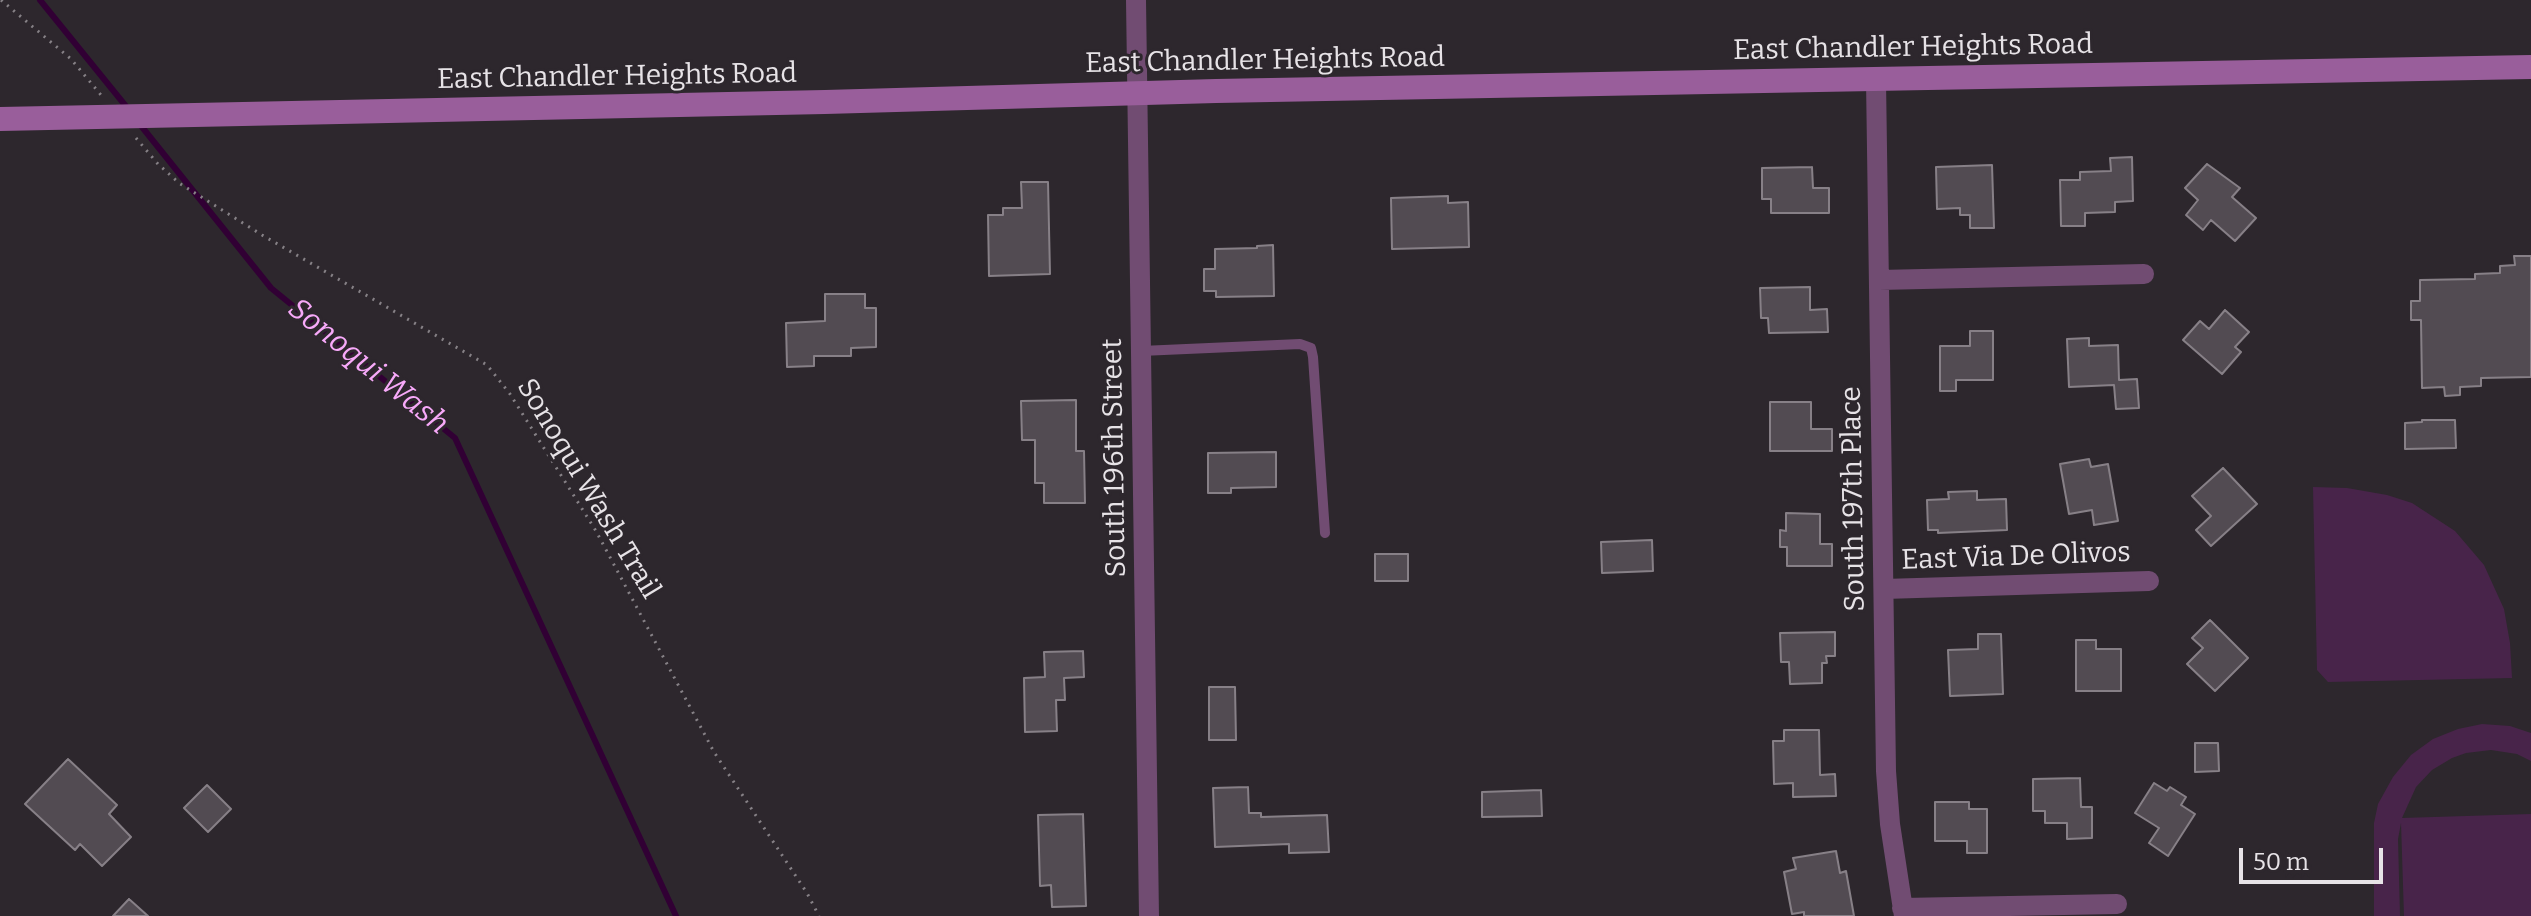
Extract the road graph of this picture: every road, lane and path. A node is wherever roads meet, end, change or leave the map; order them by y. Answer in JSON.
{"nodes":[{"id":1,"x":1,"y":0,"type":"edge"},
{"id":2,"x":1136,"y":0,"type":"edge"},
{"id":3,"x":2531,"y":67,"type":"edge"},
{"id":4,"x":1876,"y":80,"type":"junction"},
{"id":5,"x":100,"y":94,"type":"dead end"},
{"id":6,"x":1139,"y":94,"type":"junction"},
{"id":7,"x":0,"y":119,"type":"edge"},
{"id":8,"x":129,"y":129,"type":"dead end"},
{"id":9,"x":2144,"y":274,"type":"dead end"},
{"id":10,"x":1879,"y":280,"type":"junction"},
{"id":11,"x":1141,"y":351,"type":"junction"},
{"id":12,"x":1325,"y":533,"type":"dead end"},
{"id":13,"x":2149,"y":581,"type":"dead end"},
{"id":14,"x":1884,"y":589,"type":"junction"},
{"id":15,"x":2117,"y":904,"type":"dead end"},
{"id":16,"x":1903,"y":912,"type":"edge"},
{"id":17,"x":819,"y":916,"type":"edge"},
{"id":18,"x":1149,"y":916,"type":"edge"}],
"edges":[{"from":1,"to":5,"type":"path"},
{"from":2,"to":6,"type":"street","name":"South 196th Street"},
{"from":3,"to":4,"type":"main road","name":"East Chandler Heights Road"},
{"from":4,"to":6,"type":"main road","name":"East Chandler Heights Road"},
{"from":4,"to":10,"type":"street","name":"South 197th Place"},
{"from":6,"to":7,"type":"main road","name":"East Chandler Heights Road"},
{"from":6,"to":11,"type":"street","name":"South 196th Street"},
{"from":8,"to":17,"type":"path","name":"Sonoqui Wash Trail"},
{"from":9,"to":10,"type":"street"},
{"from":10,"to":14,"type":"street","name":"South 197th Place"},
{"from":11,"to":12,"type":"lane"},
{"from":11,"to":18,"type":"street","name":"South 196th Street"},
{"from":13,"to":14,"type":"street","name":"East Via De Olivos"},
{"from":14,"to":16,"type":"street","name":"South 197th Place"},
{"from":15,"to":16,"type":"street"}]}
